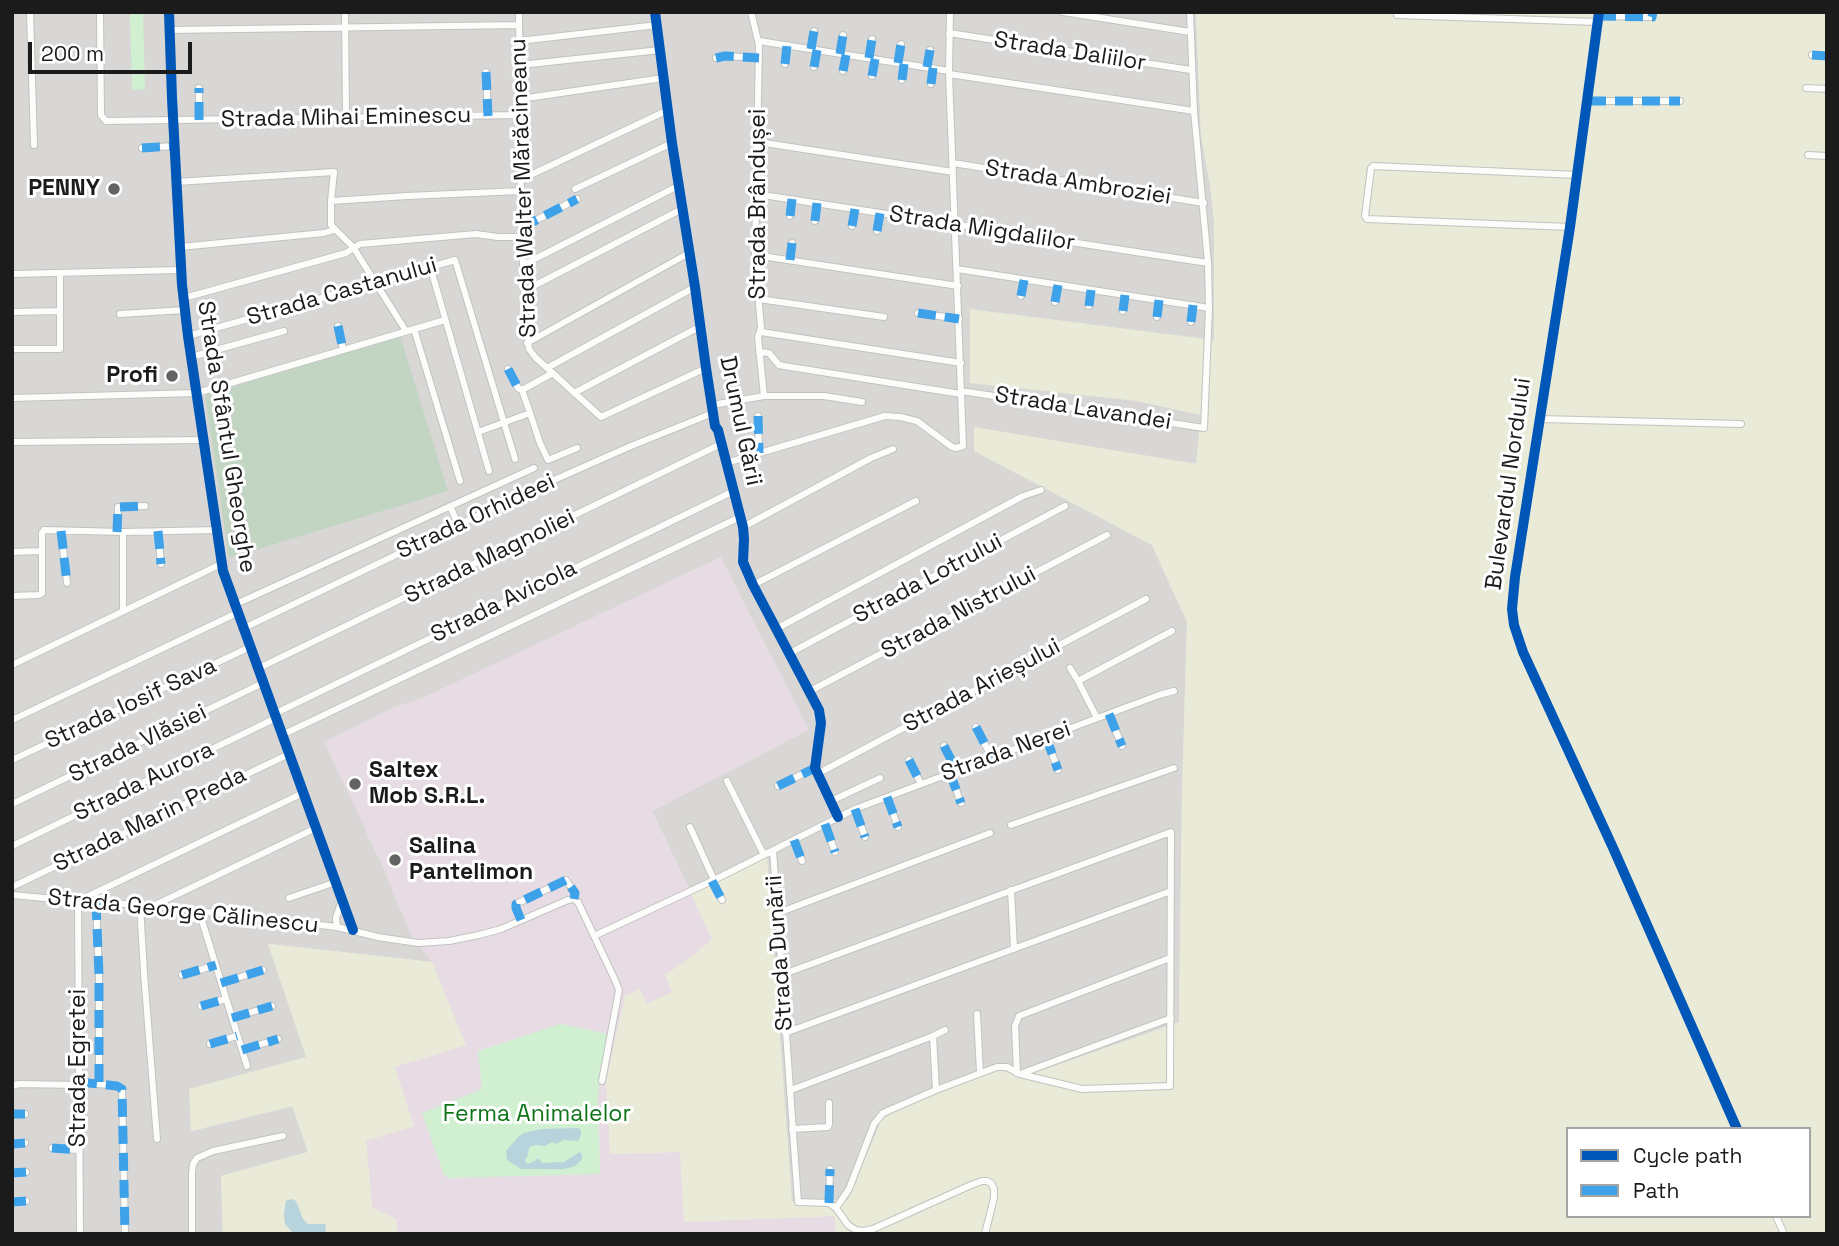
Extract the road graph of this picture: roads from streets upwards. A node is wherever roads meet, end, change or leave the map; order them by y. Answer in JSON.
{"nodes":[{"id":1,"x":30,"y":12,"type":"edge"},
{"id":2,"x":100,"y":12,"type":"edge"},
{"id":3,"x":169,"y":12,"type":"edge"},
{"id":4,"x":345,"y":12,"type":"edge"},
{"id":5,"x":519,"y":12,"type":"edge"},
{"id":6,"x":655,"y":12,"type":"edge"},
{"id":7,"x":751,"y":12,"type":"edge"},
{"id":8,"x":950,"y":12,"type":"edge"},
{"id":9,"x":1063,"y":12,"type":"edge"},
{"id":10,"x":1190,"y":12,"type":"edge"},
{"id":11,"x":1653,"y":12,"type":"edge"},
{"id":12,"x":1397,"y":15,"type":"dead end"},
{"id":13,"x":1630,"y":15,"type":"edge"},
{"id":14,"x":1598,"y":17,"type":"edge"},
{"id":15,"x":519,"y":25,"type":"junction"},
{"id":16,"x":657,"y":25,"type":"junction"},
{"id":17,"x":345,"y":27,"type":"junction"},
{"id":18,"x":169,"y":30,"type":"junction"},
{"id":19,"x":814,"y":31,"type":"dead end"},
{"id":20,"x":1191,"y":32,"type":"junction"},
{"id":21,"x":949,"y":33,"type":"junction"},
{"id":22,"x":843,"y":35,"type":"dead end"},
{"id":23,"x":872,"y":39,"type":"dead end"},
{"id":24,"x":519,"y":41,"type":"junction"},
{"id":25,"x":759,"y":41,"type":"junction"},
{"id":26,"x":901,"y":44,"type":"dead end"},
{"id":27,"x":787,"y":46,"type":"junction"},
{"id":28,"x":660,"y":50,"type":"junction"},
{"id":29,"x":814,"y":50,"type":"junction"},
{"id":30,"x":930,"y":51,"type":"dead end"},
{"id":31,"x":843,"y":54,"type":"junction"},
{"id":32,"x":1812,"y":55,"type":"dead end"},
{"id":33,"x":1827,"y":56,"type":"edge"},
{"id":34,"x":716,"y":58,"type":"dead end"},
{"id":35,"x":759,"y":58,"type":"junction"},
{"id":36,"x":872,"y":59,"type":"junction"},
{"id":37,"x":901,"y":63,"type":"junction"},
{"id":38,"x":785,"y":64,"type":"dead end"},
{"id":39,"x":520,"y":65,"type":"junction"},
{"id":40,"x":814,"y":67,"type":"dead end"},
{"id":41,"x":930,"y":68,"type":"junction"},
{"id":42,"x":1191,"y":70,"type":"junction"},
{"id":43,"x":843,"y":71,"type":"dead end"},
{"id":44,"x":486,"y":72,"type":"dead end"},
{"id":45,"x":949,"y":73,"type":"junction"},
{"id":46,"x":873,"y":76,"type":"dead end"},
{"id":47,"x":663,"y":78,"type":"junction"},
{"id":48,"x":902,"y":80,"type":"dead end"},
{"id":49,"x":931,"y":84,"type":"dead end"},
{"id":50,"x":199,"y":88,"type":"dead end"},
{"id":51,"x":1806,"y":88,"type":"dead end"},
{"id":52,"x":1827,"y":89,"type":"edge"},
{"id":53,"x":520,"y":99,"type":"junction"},
{"id":54,"x":1588,"y":101,"type":"junction"},
{"id":55,"x":1680,"y":101,"type":"dead end"},
{"id":56,"x":668,"y":110,"type":"junction"},
{"id":57,"x":1194,"y":111,"type":"junction"},
{"id":58,"x":520,"y":115,"type":"junction"},
{"id":59,"x":488,"y":116,"type":"junction"},
{"id":60,"x":346,"y":117,"type":"junction"},
{"id":61,"x":199,"y":120,"type":"junction"},
{"id":62,"x":173,"y":121,"type":"junction"},
{"id":63,"x":758,"y":142,"type":"junction"},
{"id":64,"x":672,"y":143,"type":"junction"},
{"id":65,"x":34,"y":145,"type":"dead end"},
{"id":66,"x":174,"y":146,"type":"junction"},
{"id":67,"x":142,"y":148,"type":"dead end"},
{"id":68,"x":1808,"y":155,"type":"dead end"},
{"id":69,"x":1827,"y":156,"type":"edge"},
{"id":70,"x":953,"y":163,"type":"junction"},
{"id":71,"x":953,"y":172,"type":"junction"},
{"id":72,"x":1577,"y":175,"type":"junction"},
{"id":73,"x":520,"y":180,"type":"junction"},
{"id":74,"x":176,"y":182,"type":"junction"},
{"id":75,"x":678,"y":186,"type":"junction"},
{"id":76,"x":575,"y":189,"type":"dead end"},
{"id":77,"x":520,"y":191,"type":"junction"},
{"id":78,"x":756,"y":194,"type":"junction"},
{"id":79,"x":577,"y":199,"type":"dead end"},
{"id":80,"x":792,"y":199,"type":"junction"},
{"id":81,"x":331,"y":201,"type":"junction"},
{"id":82,"x":817,"y":203,"type":"junction"},
{"id":83,"x":1204,"y":203,"type":"junction"},
{"id":84,"x":682,"y":209,"type":"junction"},
{"id":85,"x":855,"y":209,"type":"junction"},
{"id":86,"x":880,"y":213,"type":"junction"},
{"id":87,"x":789,"y":216,"type":"dead end"},
{"id":88,"x":815,"y":220,"type":"dead end"},
{"id":89,"x":956,"y":225,"type":"junction"},
{"id":90,"x":852,"y":226,"type":"dead end"},
{"id":91,"x":1570,"y":227,"type":"junction"},
{"id":92,"x":521,"y":228,"type":"junction"},
{"id":93,"x":334,"y":230,"type":"junction"},
{"id":94,"x":877,"y":231,"type":"dead end"},
{"id":95,"x":522,"y":236,"type":"junction"},
{"id":96,"x":792,"y":243,"type":"dead end"},
{"id":97,"x":180,"y":247,"type":"junction"},
{"id":98,"x":353,"y":247,"type":"junction"},
{"id":99,"x":689,"y":253,"type":"junction"},
{"id":100,"x":755,"y":255,"type":"junction"},
{"id":101,"x":790,"y":260,"type":"junction"},
{"id":102,"x":1208,"y":263,"type":"junction"},
{"id":103,"x":523,"y":265,"type":"junction"},
{"id":104,"x":430,"y":266,"type":"junction"},
{"id":105,"x":957,"y":269,"type":"junction"},
{"id":106,"x":181,"y":270,"type":"junction"},
{"id":107,"x":60,"y":273,"type":"junction"},
{"id":108,"x":12,"y":274,"type":"edge"},
{"id":109,"x":1024,"y":279,"type":"junction"},
{"id":110,"x":374,"y":283,"type":"junction"},
{"id":111,"x":1058,"y":285,"type":"junction"},
{"id":112,"x":958,"y":286,"type":"junction"},
{"id":113,"x":695,"y":287,"type":"junction"},
{"id":114,"x":1091,"y":290,"type":"junction"},
{"id":115,"x":524,"y":291,"type":"junction"},
{"id":116,"x":1125,"y":295,"type":"junction"},
{"id":117,"x":1021,"y":296,"type":"dead end"},
{"id":118,"x":184,"y":298,"type":"junction"},
{"id":119,"x":759,"y":299,"type":"junction"},
{"id":120,"x":1159,"y":300,"type":"junction"},
{"id":121,"x":1055,"y":302,"type":"dead end"},
{"id":122,"x":1193,"y":305,"type":"junction"},
{"id":123,"x":1089,"y":306,"type":"dead end"},
{"id":124,"x":1209,"y":308,"type":"junction"},
{"id":125,"x":185,"y":310,"type":"junction"},
{"id":126,"x":60,"y":311,"type":"junction"},
{"id":127,"x":12,"y":312,"type":"edge"},
{"id":128,"x":1123,"y":312,"type":"dead end"},
{"id":129,"x":918,"y":313,"type":"dead end"},
{"id":130,"x":120,"y":314,"type":"dead end"},
{"id":131,"x":884,"y":317,"type":"dead end"},
{"id":132,"x":1157,"y":317,"type":"dead end"},
{"id":133,"x":959,"y":319,"type":"junction"},
{"id":134,"x":445,"y":320,"type":"junction"},
{"id":135,"x":1191,"y":322,"type":"dead end"},
{"id":136,"x":338,"y":326,"type":"dead end"},
{"id":137,"x":701,"y":326,"type":"junction"},
{"id":138,"x":414,"y":329,"type":"junction"},
{"id":139,"x":284,"y":331,"type":"dead end"},
{"id":140,"x":406,"y":331,"type":"junction"},
{"id":141,"x":761,"y":332,"type":"junction"},
{"id":142,"x":188,"y":337,"type":"junction"},
{"id":143,"x":527,"y":343,"type":"junction"},
{"id":144,"x":12,"y":349,"type":"edge"},
{"id":145,"x":344,"y":350,"type":"junction"},
{"id":146,"x":759,"y":352,"type":"junction"},
{"id":147,"x":191,"y":357,"type":"junction"},
{"id":148,"x":961,"y":363,"type":"junction"},
{"id":149,"x":706,"y":368,"type":"junction"},
{"id":150,"x":508,"y":369,"type":"dead end"},
{"id":151,"x":550,"y":371,"type":"junction"},
{"id":152,"x":522,"y":390,"type":"junction"},
{"id":153,"x":961,"y":392,"type":"junction"},
{"id":154,"x":197,"y":393,"type":"junction"},
{"id":155,"x":574,"y":393,"type":"junction"},
{"id":156,"x":764,"y":396,"type":"junction"},
{"id":157,"x":12,"y":398,"type":"edge"},
{"id":158,"x":862,"y":402,"type":"dead end"},
{"id":159,"x":712,"y":409,"type":"junction"},
{"id":160,"x":530,"y":413,"type":"junction"},
{"id":161,"x":758,"y":416,"type":"dead end"},
{"id":162,"x":1540,"y":419,"type":"junction"},
{"id":163,"x":504,"y":422,"type":"junction"},
{"id":164,"x":1741,"y":424,"type":"dead end"},
{"id":165,"x":478,"y":432,"type":"junction"},
{"id":166,"x":204,"y":440,"type":"junction"},
{"id":167,"x":12,"y":442,"type":"edge"},
{"id":168,"x":721,"y":444,"type":"junction"},
{"id":169,"x":577,"y":447,"type":"dead end"},
{"id":170,"x":893,"y":449,"type":"dead end"},
{"id":171,"x":759,"y":453,"type":"junction"},
{"id":172,"x":515,"y":459,"type":"dead end"},
{"id":173,"x":726,"y":463,"type":"junction"},
{"id":174,"x":534,"y":468,"type":"dead end"},
{"id":175,"x":489,"y":471,"type":"dead end"},
{"id":176,"x":460,"y":481,"type":"dead end"},
{"id":177,"x":1041,"y":490,"type":"dead end"},
{"id":178,"x":734,"y":491,"type":"junction"},
{"id":179,"x":916,"y":501,"type":"dead end"},
{"id":180,"x":145,"y":506,"type":"dead end"},
{"id":181,"x":450,"y":506,"type":"junction"},
{"id":182,"x":1065,"y":506,"type":"dead end"},
{"id":183,"x":740,"y":517,"type":"junction"},
{"id":184,"x":458,"y":524,"type":"junction"},
{"id":185,"x":743,"y":527,"type":"junction"},
{"id":186,"x":217,"y":530,"type":"junction"},
{"id":187,"x":61,"y":531,"type":"junction"},
{"id":188,"x":159,"y":531,"type":"junction"},
{"id":189,"x":120,"y":532,"type":"junction"},
{"id":190,"x":1107,"y":535,"type":"dead end"},
{"id":191,"x":41,"y":551,"type":"junction"},
{"id":192,"x":12,"y":552,"type":"edge"},
{"id":193,"x":161,"y":564,"type":"dead end"},
{"id":194,"x":221,"y":564,"type":"junction"},
{"id":195,"x":67,"y":583,"type":"dead end"},
{"id":196,"x":753,"y":585,"type":"junction"},
{"id":197,"x":12,"y":596,"type":"edge"},
{"id":198,"x":1146,"y":599,"type":"dead end"},
{"id":199,"x":235,"y":609,"type":"junction"},
{"id":200,"x":123,"y":611,"type":"junction"},
{"id":201,"x":242,"y":629,"type":"junction"},
{"id":202,"x":776,"y":629,"type":"junction"},
{"id":203,"x":1172,"y":631,"type":"dead end"},
{"id":204,"x":250,"y":647,"type":"junction"},
{"id":205,"x":790,"y":653,"type":"junction"},
{"id":206,"x":12,"y":665,"type":"edge"},
{"id":207,"x":1070,"y":667,"type":"dead end"},
{"id":208,"x":257,"y":668,"type":"junction"},
{"id":209,"x":1078,"y":681,"type":"junction"},
{"id":210,"x":263,"y":683,"type":"junction"},
{"id":211,"x":810,"y":691,"type":"junction"},
{"id":212,"x":1174,"y":691,"type":"dead end"},
{"id":213,"x":1109,"y":714,"type":"junction"},
{"id":214,"x":275,"y":716,"type":"junction"},
{"id":215,"x":1097,"y":718,"type":"junction"},
{"id":216,"x":12,"y":720,"type":"edge"},
{"id":217,"x":976,"y":727,"type":"dead end"},
{"id":218,"x":282,"y":734,"type":"junction"},
{"id":219,"x":1046,"y":737,"type":"junction"},
{"id":220,"x":944,"y":746,"type":"dead end"},
{"id":221,"x":1122,"y":746,"type":"dead end"},
{"id":222,"x":289,"y":754,"type":"junction"},
{"id":223,"x":992,"y":758,"type":"junction"},
{"id":224,"x":12,"y":760,"type":"edge"},
{"id":225,"x":909,"y":760,"type":"dead end"},
{"id":226,"x":1174,"y":768,"type":"dead end"},
{"id":227,"x":1058,"y":770,"type":"dead end"},
{"id":228,"x":816,"y":771,"type":"junction"},
{"id":229,"x":953,"y":772,"type":"junction"},
{"id":230,"x":880,"y":778,"type":"dead end"},
{"id":231,"x":727,"y":781,"type":"dead end"},
{"id":232,"x":921,"y":784,"type":"junction"},
{"id":233,"x":778,"y":786,"type":"dead end"},
{"id":234,"x":303,"y":793,"type":"junction"},
{"id":235,"x":887,"y":797,"type":"junction"},
{"id":236,"x":831,"y":801,"type":"junction"},
{"id":237,"x":961,"y":803,"type":"dead end"},
{"id":238,"x":12,"y":804,"type":"edge"},
{"id":239,"x":855,"y":809,"type":"junction"},
{"id":240,"x":838,"y":817,"type":"junction"},
{"id":241,"x":825,"y":824,"type":"junction"},
{"id":242,"x":1011,"y":825,"type":"dead end"},
{"id":243,"x":690,"y":827,"type":"dead end"},
{"id":244,"x":898,"y":827,"type":"dead end"},
{"id":245,"x":316,"y":828,"type":"junction"},
{"id":246,"x":990,"y":833,"type":"dead end"},
{"id":247,"x":865,"y":837,"type":"dead end"},
{"id":248,"x":794,"y":840,"type":"junction"},
{"id":249,"x":12,"y":846,"type":"edge"},
{"id":250,"x":774,"y":850,"type":"junction"},
{"id":251,"x":835,"y":852,"type":"dead end"},
{"id":252,"x":764,"y":855,"type":"junction"},
{"id":253,"x":802,"y":861,"type":"dead end"},
{"id":254,"x":713,"y":880,"type":"junction"},
{"id":255,"x":336,"y":882,"type":"junction"},
{"id":256,"x":12,"y":887,"type":"edge"},
{"id":257,"x":1011,"y":891,"type":"junction"},
{"id":258,"x":1171,"y":891,"type":"junction"},
{"id":259,"x":12,"y":895,"type":"edge"},
{"id":260,"x":289,"y":898,"type":"dead end"},
{"id":261,"x":574,"y":899,"type":"junction"},
{"id":262,"x":342,"y":900,"type":"junction"},
{"id":263,"x":722,"y":900,"type":"dead end"},
{"id":264,"x":78,"y":901,"type":"junction"},
{"id":265,"x":96,"y":902,"type":"junction"},
{"id":266,"x":140,"y":905,"type":"junction"},
{"id":267,"x":154,"y":906,"type":"junction"},
{"id":268,"x":199,"y":911,"type":"junction"},
{"id":269,"x":778,"y":914,"type":"junction"},
{"id":270,"x":521,"y":920,"type":"junction"},
{"id":271,"x":337,"y":927,"type":"junction"},
{"id":272,"x":353,"y":930,"type":"junction"},
{"id":273,"x":594,"y":936,"type":"junction"},
{"id":274,"x":1014,"y":949,"type":"junction"},
{"id":275,"x":1170,"y":958,"type":"junction"},
{"id":276,"x":216,"y":965,"type":"junction"},
{"id":277,"x":263,"y":970,"type":"dead end"},
{"id":278,"x":182,"y":975,"type":"dead end"},
{"id":279,"x":781,"y":975,"type":"junction"},
{"id":280,"x":221,"y":983,"type":"junction"},
{"id":281,"x":226,"y":999,"type":"junction"},
{"id":282,"x":201,"y":1006,"type":"dead end"},
{"id":283,"x":272,"y":1006,"type":"dead end"},
{"id":284,"x":977,"y":1014,"type":"dead end"},
{"id":285,"x":232,"y":1018,"type":"junction"},
{"id":286,"x":1171,"y":1018,"type":"junction"},
{"id":287,"x":946,"y":1030,"type":"dead end"},
{"id":288,"x":785,"y":1033,"type":"junction"},
{"id":289,"x":237,"y":1036,"type":"junction"},
{"id":290,"x":933,"y":1036,"type":"junction"},
{"id":291,"x":278,"y":1039,"type":"dead end"},
{"id":292,"x":210,"y":1044,"type":"dead end"},
{"id":293,"x":242,"y":1050,"type":"junction"},
{"id":294,"x":247,"y":1066,"type":"dead end"},
{"id":295,"x":980,"y":1073,"type":"junction"},
{"id":296,"x":1018,"y":1073,"type":"junction"},
{"id":297,"x":602,"y":1081,"type":"dead end"},
{"id":298,"x":79,"y":1084,"type":"junction"},
{"id":299,"x":99,"y":1084,"type":"junction"},
{"id":300,"x":12,"y":1086,"type":"edge"},
{"id":301,"x":791,"y":1090,"type":"junction"},
{"id":302,"x":936,"y":1090,"type":"junction"},
{"id":303,"x":829,"y":1103,"type":"dead end"},
{"id":304,"x":12,"y":1114,"type":"edge"},
{"id":305,"x":25,"y":1114,"type":"dead end"},
{"id":306,"x":1736,"y":1127,"type":"edge"},
{"id":307,"x":792,"y":1129,"type":"junction"},
{"id":308,"x":283,"y":1136,"type":"dead end"},
{"id":309,"x":157,"y":1139,"type":"dead end"},
{"id":310,"x":12,"y":1143,"type":"edge"},
{"id":311,"x":25,"y":1143,"type":"dead end"},
{"id":312,"x":52,"y":1148,"type":"dead end"},
{"id":313,"x":79,"y":1150,"type":"junction"},
{"id":314,"x":830,"y":1169,"type":"dead end"},
{"id":315,"x":26,"y":1172,"type":"dead end"},
{"id":316,"x":12,"y":1173,"type":"edge"},
{"id":317,"x":26,"y":1201,"type":"dead end"},
{"id":318,"x":12,"y":1202,"type":"edge"},
{"id":319,"x":830,"y":1203,"type":"junction"},
{"id":320,"x":836,"y":1208,"type":"junction"},
{"id":321,"x":1777,"y":1218,"type":"edge"},
{"id":322,"x":80,"y":1234,"type":"edge"},
{"id":323,"x":125,"y":1234,"type":"edge"},
{"id":324,"x":192,"y":1234,"type":"edge"},
{"id":325,"x":985,"y":1234,"type":"edge"},
{"id":326,"x":1784,"y":1234,"type":"edge"}],
"edges":[{"from":1,"to":65,"type":"street"},
{"from":2,"to":62,"type":"street","name":"Strada Mihai Eminescu"},
{"from":3,"to":18,"type":"street","name":"Strada Sfântul Gheorghe"},
{"from":4,"to":17,"type":"street"},
{"from":5,"to":15,"type":"street","name":"Strada Walter Mărăcineanu"},
{"from":6,"to":16,"type":"street","name":"Drumul Gării"},
{"from":7,"to":25,"type":"street","name":"Strada Brândușei"},
{"from":8,"to":21,"type":"street"},
{"from":9,"to":20,"type":"street"},
{"from":10,"to":20,"type":"street"},
{"from":11,"to":13,"type":"street"},
{"from":12,"to":14,"type":"street"},
{"from":13,"to":14,"type":"street"},
{"from":14,"to":54,"type":"street","name":"Bulevardul Nordului"},
{"from":15,"to":17,"type":"street"},
{"from":15,"to":24,"type":"street","name":"Strada Walter Mărăcineanu"},
{"from":16,"to":24,"type":"street"},
{"from":16,"to":28,"type":"street","name":"Drumul Gării"},
{"from":17,"to":18,"type":"street"},
{"from":17,"to":60,"type":"street"},
{"from":18,"to":62,"type":"street","name":"Strada Sfântul Gheorghe"},
{"from":19,"to":29,"type":"street"},
{"from":20,"to":42,"type":"street"},
{"from":21,"to":42,"type":"street","name":"Strada Daliilor"},
{"from":21,"to":45,"type":"street"},
{"from":22,"to":31,"type":"street"},
{"from":23,"to":36,"type":"street"},
{"from":24,"to":39,"type":"street","name":"Strada Walter Mărăcineanu"},
{"from":25,"to":27,"type":"street"},
{"from":25,"to":35,"type":"street","name":"Strada Brândușei"},
{"from":26,"to":37,"type":"street"},
{"from":27,"to":29,"type":"street"},
{"from":27,"to":38,"type":"street"},
{"from":28,"to":39,"type":"street"},
{"from":28,"to":47,"type":"street","name":"Drumul Gării"},
{"from":29,"to":31,"type":"street"},
{"from":29,"to":40,"type":"street"},
{"from":30,"to":41,"type":"street"},
{"from":31,"to":36,"type":"street"},
{"from":31,"to":43,"type":"street"},
{"from":32,"to":33,"type":"street"},
{"from":34,"to":35,"type":"street"},
{"from":35,"to":63,"type":"street","name":"Strada Brândușei"},
{"from":36,"to":37,"type":"street"},
{"from":36,"to":46,"type":"street"},
{"from":37,"to":41,"type":"street"},
{"from":37,"to":48,"type":"street"},
{"from":39,"to":53,"type":"street","name":"Strada Walter Mărăcineanu"},
{"from":41,"to":45,"type":"street"},
{"from":41,"to":49,"type":"street"},
{"from":42,"to":57,"type":"street"},
{"from":44,"to":59,"type":"street"},
{"from":45,"to":57,"type":"street"},
{"from":45,"to":70,"type":"street"},
{"from":47,"to":53,"type":"street"},
{"from":47,"to":56,"type":"street","name":"Drumul Gării"},
{"from":50,"to":61,"type":"street"},
{"from":51,"to":52,"type":"street"},
{"from":53,"to":58,"type":"street","name":"Strada Walter Mărăcineanu"},
{"from":54,"to":55,"type":"street"},
{"from":54,"to":72,"type":"street","name":"Bulevardul Nordului"},
{"from":56,"to":64,"type":"street","name":"Drumul Gării"},
{"from":56,"to":73,"type":"street"},
{"from":57,"to":83,"type":"street"},
{"from":58,"to":59,"type":"street","name":"Strada Mihai Eminescu"},
{"from":58,"to":73,"type":"street","name":"Strada Walter Mărăcineanu"},
{"from":59,"to":60,"type":"street","name":"Strada Mihai Eminescu"},
{"from":60,"to":61,"type":"street","name":"Strada Mihai Eminescu"},
{"from":61,"to":62,"type":"street","name":"Strada Mihai Eminescu"},
{"from":62,"to":66,"type":"street","name":"Strada Sfântul Gheorghe"},
{"from":63,"to":71,"type":"street"},
{"from":63,"to":78,"type":"street","name":"Strada Brândușei"},
{"from":64,"to":75,"type":"street","name":"Drumul Gării"},
{"from":64,"to":76,"type":"street"},
{"from":66,"to":67,"type":"street"},
{"from":66,"to":74,"type":"street","name":"Strada Sfântul Gheorghe"},
{"from":68,"to":69,"type":"street"},
{"from":70,"to":71,"type":"street"},
{"from":70,"to":83,"type":"street","name":"Strada Ambroziei"},
{"from":71,"to":89,"type":"street"},
{"from":72,"to":91,"type":"street","name":"Bulevardul Nordului"},
{"from":72,"to":91,"type":"street"},
{"from":73,"to":77,"type":"street","name":"Strada Walter Mărăcineanu"},
{"from":74,"to":81,"type":"street"},
{"from":74,"to":97,"type":"street","name":"Strada Sfântul Gheorghe"},
{"from":75,"to":84,"type":"street","name":"Drumul Gării"},
{"from":75,"to":103,"type":"street"},
{"from":77,"to":81,"type":"street"},
{"from":77,"to":92,"type":"street","name":"Strada Walter Mărăcineanu"},
{"from":78,"to":80,"type":"street","name":"Strada Migdalilor"},
{"from":78,"to":100,"type":"street","name":"Strada Brândușei"},
{"from":79,"to":92,"type":"street"},
{"from":80,"to":82,"type":"street","name":"Strada Migdalilor"},
{"from":80,"to":87,"type":"street"},
{"from":81,"to":93,"type":"street"},
{"from":82,"to":85,"type":"street","name":"Strada Migdalilor"},
{"from":82,"to":88,"type":"street"},
{"from":83,"to":102,"type":"street"},
{"from":84,"to":99,"type":"street","name":"Drumul Gării"},
{"from":84,"to":115,"type":"street"},
{"from":85,"to":86,"type":"street","name":"Strada Migdalilor"},
{"from":85,"to":90,"type":"street"},
{"from":86,"to":89,"type":"street","name":"Strada Migdalilor"},
{"from":86,"to":94,"type":"street"},
{"from":89,"to":102,"type":"street","name":"Strada Migdalilor"},
{"from":89,"to":105,"type":"street"},
{"from":91,"to":162,"type":"street","name":"Bulevardul Nordului"},
{"from":92,"to":95,"type":"street","name":"Strada Walter Mărăcineanu"},
{"from":93,"to":97,"type":"street"},
{"from":93,"to":98,"type":"street"},
{"from":95,"to":98,"type":"street"},
{"from":95,"to":103,"type":"street","name":"Strada Walter Mărăcineanu"},
{"from":96,"to":101,"type":"street"},
{"from":97,"to":106,"type":"street","name":"Strada Sfântul Gheorghe"},
{"from":98,"to":110,"type":"street"},
{"from":98,"to":118,"type":"street"},
{"from":99,"to":113,"type":"street","name":"Drumul Gării"},
{"from":99,"to":143,"type":"street"},
{"from":100,"to":101,"type":"street"},
{"from":100,"to":119,"type":"street","name":"Strada Brândușei"},
{"from":101,"to":112,"type":"street"},
{"from":102,"to":124,"type":"street"},
{"from":103,"to":115,"type":"street","name":"Strada Walter Mărăcineanu"},
{"from":104,"to":110,"type":"street","name":"Strada Castanului"},
{"from":104,"to":134,"type":"street"},
{"from":104,"to":163,"type":"street","name":"Strada Castanului"},
{"from":105,"to":109,"type":"street"},
{"from":105,"to":112,"type":"street"},
{"from":106,"to":107,"type":"street"},
{"from":106,"to":118,"type":"street","name":"Strada Sfântul Gheorghe"},
{"from":107,"to":108,"type":"street"},
{"from":107,"to":126,"type":"street"},
{"from":109,"to":111,"type":"street"},
{"from":109,"to":117,"type":"street"},
{"from":110,"to":140,"type":"street"},
{"from":110,"to":142,"type":"street","name":"Strada Castanului"},
{"from":111,"to":114,"type":"street"},
{"from":111,"to":121,"type":"street"},
{"from":112,"to":133,"type":"street"},
{"from":113,"to":137,"type":"street","name":"Drumul Gării"},
{"from":113,"to":151,"type":"street"},
{"from":114,"to":116,"type":"street"},
{"from":114,"to":123,"type":"street"},
{"from":115,"to":143,"type":"street","name":"Strada Walter Mărăcineanu"},
{"from":116,"to":120,"type":"street"},
{"from":116,"to":128,"type":"street"},
{"from":118,"to":125,"type":"street","name":"Strada Sfântul Gheorghe"},
{"from":119,"to":131,"type":"street"},
{"from":119,"to":141,"type":"street","name":"Strada Brândușei"},
{"from":120,"to":122,"type":"street"},
{"from":120,"to":132,"type":"street"},
{"from":122,"to":124,"type":"street"},
{"from":122,"to":135,"type":"street"},
{"from":124,"to":153,"type":"street","name":"Strada Lavandei"},
{"from":125,"to":130,"type":"street"},
{"from":125,"to":142,"type":"street","name":"Strada Sfântul Gheorghe"},
{"from":126,"to":127,"type":"street"},
{"from":126,"to":144,"type":"street"},
{"from":129,"to":133,"type":"street"},
{"from":133,"to":148,"type":"street"},
{"from":134,"to":138,"type":"street"},
{"from":134,"to":165,"type":"street"},
{"from":136,"to":145,"type":"street"},
{"from":137,"to":149,"type":"street","name":"Drumul Gării"},
{"from":137,"to":155,"type":"street"},
{"from":138,"to":140,"type":"street"},
{"from":138,"to":176,"type":"street"},
{"from":139,"to":147,"type":"street","name":"Strada Sfântul Gheorghe"},
{"from":140,"to":145,"type":"street"},
{"from":141,"to":146,"type":"street","name":"Strada Brândușei"},
{"from":141,"to":148,"type":"street"},
{"from":142,"to":147,"type":"street","name":"Strada Sfântul Gheorghe"},
{"from":143,"to":151,"type":"street","name":"Strada Walter Mărăcineanu"},
{"from":145,"to":154,"type":"street"},
{"from":146,"to":153,"type":"street","name":"Strada Lavandei"},
{"from":146,"to":156,"type":"street","name":"Strada Brândușei"},
{"from":147,"to":154,"type":"street","name":"Strada Sfântul Gheorghe"},
{"from":148,"to":153,"type":"street"},
{"from":149,"to":155,"type":"street","name":"Strada Walter Mărăcineanu"},
{"from":149,"to":159,"type":"street","name":"Drumul Gării"},
{"from":150,"to":152,"type":"street"},
{"from":151,"to":152,"type":"street"},
{"from":151,"to":155,"type":"street","name":"Strada Walter Mărăcineanu"},
{"from":152,"to":160,"type":"street"},
{"from":153,"to":171,"type":"street"},
{"from":154,"to":157,"type":"street"},
{"from":154,"to":166,"type":"street","name":"Strada Sfântul Gheorghe"},
{"from":156,"to":158,"type":"street"},
{"from":156,"to":159,"type":"street"},
{"from":159,"to":168,"type":"street","name":"Drumul Gării"},
{"from":159,"to":184,"type":"street","name":"Strada Orhideei"},
{"from":160,"to":163,"type":"street"},
{"from":160,"to":169,"type":"street"},
{"from":161,"to":171,"type":"street"},
{"from":162,"to":164,"type":"street"},
{"from":162,"to":306,"type":"street","name":"Bulevardul Nordului"},
{"from":163,"to":165,"type":"street"},
{"from":163,"to":172,"type":"street"},
{"from":165,"to":175,"type":"street"},
{"from":166,"to":167,"type":"street"},
{"from":166,"to":186,"type":"street","name":"Strada Sfântul Gheorghe"},
{"from":168,"to":173,"type":"street","name":"Drumul Gării"},
{"from":168,"to":208,"type":"street","name":"Strada Magnoliei"},
{"from":170,"to":185,"type":"street"},
{"from":171,"to":173,"type":"street"},
{"from":173,"to":178,"type":"street","name":"Drumul Gării"},
{"from":174,"to":181,"type":"street"},
{"from":177,"to":202,"type":"street"},
{"from":178,"to":183,"type":"street","name":"Drumul Gării"},
{"from":178,"to":214,"type":"street","name":"Strada Avicola"},
{"from":179,"to":196,"type":"street"},
{"from":180,"to":189,"type":"street"},
{"from":181,"to":184,"type":"street"},
{"from":181,"to":199,"type":"street"},
{"from":182,"to":205,"type":"street","name":"Strada Lotrului"},
{"from":183,"to":185,"type":"street","name":"Drumul Gării"},
{"from":183,"to":218,"type":"street"},
{"from":184,"to":201,"type":"street","name":"Strada Orhideei"},
{"from":185,"to":196,"type":"street","name":"Drumul Gării"},
{"from":186,"to":188,"type":"street"},
{"from":186,"to":194,"type":"street","name":"Strada Sfântul Gheorghe"},
{"from":187,"to":189,"type":"street"},
{"from":187,"to":191,"type":"street"},
{"from":187,"to":195,"type":"street"},
{"from":188,"to":189,"type":"street"},
{"from":188,"to":193,"type":"street"},
{"from":189,"to":200,"type":"street"},
{"from":190,"to":211,"type":"street","name":"Strada Nistrului"},
{"from":191,"to":192,"type":"street"},
{"from":191,"to":197,"type":"street"},
{"from":194,"to":199,"type":"street","name":"Strada Sfântul Gheorghe"},
{"from":194,"to":200,"type":"street"},
{"from":196,"to":202,"type":"street","name":"Drumul Gării"},
{"from":198,"to":228,"type":"street","name":"Strada Arieșului"},
{"from":199,"to":201,"type":"street","name":"Strada Sfântul Gheorghe"},
{"from":199,"to":216,"type":"street"},
{"from":200,"to":206,"type":"street"},
{"from":201,"to":204,"type":"street","name":"Strada Sfântul Gheorghe"},
{"from":202,"to":205,"type":"street","name":"Drumul Gării"},
{"from":203,"to":209,"type":"street"},
{"from":204,"to":208,"type":"street","name":"Strada Sfântul Gheorghe"},
{"from":204,"to":224,"type":"street","name":"Strada Iosif Sava"},
{"from":205,"to":211,"type":"street","name":"Drumul Gării"},
{"from":207,"to":209,"type":"street"},
{"from":208,"to":210,"type":"street","name":"Strada Sfântul Gheorghe"},
{"from":209,"to":215,"type":"street"},
{"from":210,"to":214,"type":"street","name":"Strada Sfântul Gheorghe"},
{"from":210,"to":238,"type":"street","name":"Strada Vlăsiei"},
{"from":211,"to":228,"type":"street","name":"Drumul Gării"},
{"from":212,"to":213,"type":"street","name":"Strada Nerei"},
{"from":213,"to":215,"type":"street","name":"Strada Nerei"},
{"from":213,"to":221,"type":"street"},
{"from":214,"to":218,"type":"street","name":"Strada Sfântul Gheorghe"},
{"from":214,"to":249,"type":"street","name":"Strada Aurora"},
{"from":215,"to":219,"type":"street","name":"Strada Nerei"},
{"from":217,"to":223,"type":"street"},
{"from":218,"to":222,"type":"street","name":"Strada Sfântul Gheorghe"},
{"from":219,"to":223,"type":"street","name":"Strada Nerei"},
{"from":219,"to":227,"type":"street"},
{"from":220,"to":229,"type":"street"},
{"from":222,"to":234,"type":"street","name":"Strada Sfântul Gheorghe"},
{"from":222,"to":256,"type":"street","name":"Strada Marin Preda"},
{"from":223,"to":229,"type":"street","name":"Strada Nerei"},
{"from":225,"to":232,"type":"street"},
{"from":226,"to":242,"type":"street"},
{"from":228,"to":233,"type":"street","name":"Strada Arieșului"},
{"from":228,"to":236,"type":"street"},
{"from":229,"to":232,"type":"street","name":"Strada Nerei"},
{"from":229,"to":237,"type":"street"},
{"from":230,"to":236,"type":"street"},
{"from":231,"to":252,"type":"street"},
{"from":232,"to":235,"type":"street","name":"Strada Nerei"},
{"from":234,"to":245,"type":"street","name":"Strada Sfântul Gheorghe"},
{"from":234,"to":264,"type":"street"},
{"from":235,"to":239,"type":"street","name":"Strada Nerei"},
{"from":235,"to":244,"type":"street"},
{"from":236,"to":240,"type":"street"},
{"from":239,"to":240,"type":"street","name":"Strada Nerei"},
{"from":239,"to":247,"type":"street"},
{"from":240,"to":241,"type":"street"},
{"from":241,"to":248,"type":"street"},
{"from":241,"to":251,"type":"street"},
{"from":243,"to":254,"type":"street"},
{"from":245,"to":255,"type":"street","name":"Strada Sfântul Gheorghe"},
{"from":245,"to":267,"type":"street"},
{"from":246,"to":269,"type":"street"},
{"from":248,"to":250,"type":"street"},
{"from":248,"to":253,"type":"street"},
{"from":250,"to":252,"type":"street","name":"Strada Dunării"},
{"from":250,"to":269,"type":"street","name":"Strada Dunării"},
{"from":252,"to":254,"type":"street","name":"Strada Dunării"},
{"from":254,"to":263,"type":"street"},
{"from":254,"to":273,"type":"street","name":"Strada Dunării"},
{"from":255,"to":260,"type":"street"},
{"from":255,"to":262,"type":"street","name":"Strada Sfântul Gheorghe"},
{"from":257,"to":258,"type":"street"},
{"from":257,"to":274,"type":"street"},
{"from":257,"to":279,"type":"street"},
{"from":258,"to":274,"type":"street"},
{"from":258,"to":275,"type":"street"},
{"from":259,"to":264,"type":"street","name":"Strada George Călinescu"},
{"from":261,"to":270,"type":"street"},
{"from":261,"to":270,"type":"street"},
{"from":261,"to":273,"type":"street"},
{"from":262,"to":271,"type":"street"},
{"from":262,"to":272,"type":"street","name":"Strada Sfântul Gheorghe"},
{"from":264,"to":265,"type":"street","name":"Strada George Călinescu"},
{"from":264,"to":298,"type":"street","name":"Strada Egretei"},
{"from":265,"to":266,"type":"street","name":"Strada George Călinescu"},
{"from":265,"to":299,"type":"street"},
{"from":266,"to":267,"type":"street","name":"Strada George Călinescu"},
{"from":266,"to":309,"type":"street"},
{"from":267,"to":268,"type":"street","name":"Strada George Călinescu"},
{"from":268,"to":271,"type":"street","name":"Strada George Călinescu"},
{"from":268,"to":276,"type":"street"},
{"from":269,"to":279,"type":"street","name":"Strada Dunării"},
{"from":270,"to":272,"type":"street"},
{"from":271,"to":272,"type":"street","name":"Strada George Călinescu"},
{"from":273,"to":297,"type":"street"},
{"from":274,"to":288,"type":"street"},
{"from":275,"to":286,"type":"street"},
{"from":275,"to":296,"type":"street"},
{"from":276,"to":278,"type":"street"},
{"from":276,"to":280,"type":"street"},
{"from":277,"to":280,"type":"street"},
{"from":279,"to":288,"type":"street","name":"Strada Dunării"},
{"from":280,"to":281,"type":"street"},
{"from":281,"to":282,"type":"street"},
{"from":281,"to":285,"type":"street"},
{"from":283,"to":285,"type":"street"},
{"from":284,"to":295,"type":"street"},
{"from":285,"to":289,"type":"street"},
{"from":286,"to":296,"type":"street"},
{"from":286,"to":296,"type":"street"},
{"from":287,"to":290,"type":"street"},
{"from":288,"to":301,"type":"street","name":"Strada Dunării"},
{"from":289,"to":292,"type":"street"},
{"from":289,"to":293,"type":"street"},
{"from":290,"to":301,"type":"street"},
{"from":290,"to":302,"type":"street"},
{"from":291,"to":293,"type":"street"},
{"from":293,"to":294,"type":"street"},
{"from":295,"to":296,"type":"street"},
{"from":295,"to":302,"type":"street"},
{"from":298,"to":299,"type":"street"},
{"from":298,"to":300,"type":"street"},
{"from":298,"to":313,"type":"street","name":"Strada Egretei"},
{"from":299,"to":323,"type":"street"},
{"from":301,"to":307,"type":"street","name":"Strada Dunării"},
{"from":302,"to":320,"type":"street"},
{"from":303,"to":307,"type":"street"},
{"from":304,"to":305,"type":"street"},
{"from":307,"to":319,"type":"street","name":"Strada Dunării"},
{"from":308,"to":324,"type":"street"},
{"from":310,"to":311,"type":"street"},
{"from":312,"to":313,"type":"street"},
{"from":313,"to":322,"type":"street","name":"Strada Egretei"},
{"from":314,"to":319,"type":"street"},
{"from":315,"to":316,"type":"street"},
{"from":317,"to":318,"type":"street"},
{"from":319,"to":320,"type":"street"},
{"from":320,"to":325,"type":"street"},
{"from":321,"to":326,"type":"street"}]}
